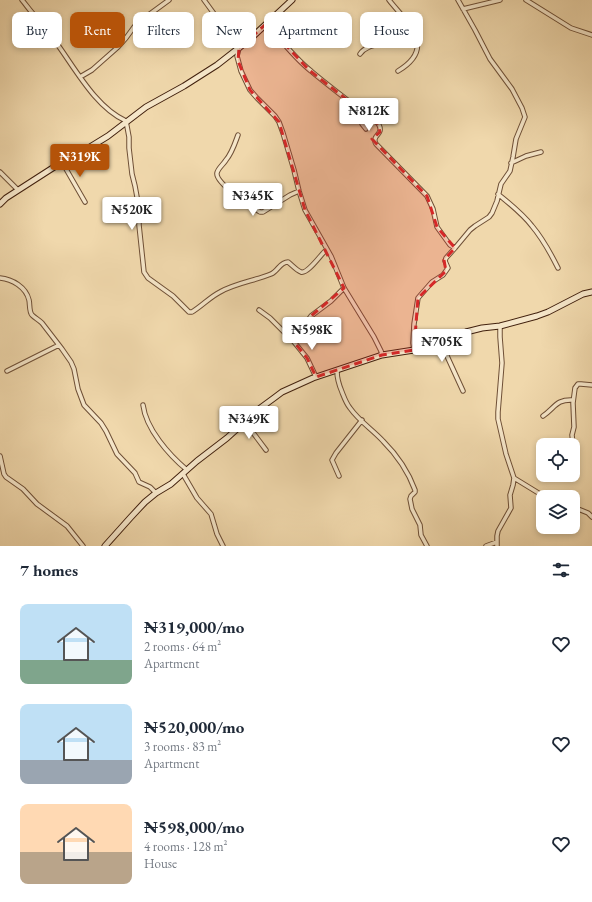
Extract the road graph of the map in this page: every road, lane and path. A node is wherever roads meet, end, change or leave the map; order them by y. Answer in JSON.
{"nodes":[{"id":1,"x":22,"y":0,"type":"edge"},
{"id":2,"x":169,"y":0,"type":"edge"},
{"id":3,"x":204,"y":0,"type":"edge"},
{"id":4,"x":292,"y":0,"type":"edge"},
{"id":5,"x":389,"y":0,"type":"edge"},
{"id":6,"x":458,"y":0,"type":"edge"},
{"id":7,"x":500,"y":0,"type":"edge"},
{"id":8,"x":526,"y":0,"type":"edge"},
{"id":9,"x":463,"y":9,"type":"junction"},
{"id":10,"x":213,"y":12,"type":"edge"},
{"id":11,"x":279,"y":12,"type":"edge"},
{"id":12,"x":399,"y":12,"type":"edge"},
{"id":13,"x":264,"y":26,"type":"edge"},
{"id":14,"x":256,"y":33,"type":"edge"},
{"id":15,"x":592,"y":35,"type":"edge"},
{"id":16,"x":239,"y":48,"type":"joint"},
{"id":17,"x":288,"y":48,"type":"edge"},
{"id":18,"x":366,"y":48,"type":"edge"},
{"id":19,"x":418,"y":48,"type":"edge"},
{"id":20,"x":360,"y":54,"type":"dead end"},
{"id":21,"x":398,"y":71,"type":"dead end"},
{"id":22,"x":80,"y":77,"type":"junction"},
{"id":23,"x":356,"y":106,"type":"junction"},
{"id":24,"x":126,"y":121,"type":"junction"},
{"id":25,"x":366,"y":129,"type":"dead end"},
{"id":26,"x":238,"y":135,"type":"dead end"},
{"id":27,"x":542,"y":152,"type":"dead end"},
{"id":28,"x":62,"y":162,"type":"junction"},
{"id":29,"x":511,"y":163,"type":"junction"},
{"id":30,"x":0,"y":172,"type":"edge"},
{"id":31,"x":18,"y":190,"type":"junction"},
{"id":32,"x":299,"y":191,"type":"junction"},
{"id":33,"x":498,"y":194,"type":"junction"},
{"id":34,"x":85,"y":202,"type":"dead end"},
{"id":35,"x":0,"y":204,"type":"edge"},
{"id":36,"x":455,"y":248,"type":"junction"},
{"id":37,"x":327,"y":249,"type":"junction"},
{"id":38,"x":558,"y":268,"type":"dead end"},
{"id":39,"x":0,"y":278,"type":"edge"},
{"id":40,"x":344,"y":288,"type":"junction"},
{"id":41,"x":592,"y":292,"type":"edge"},
{"id":42,"x":259,"y":310,"type":"dead end"},
{"id":43,"x":500,"y":326,"type":"junction"},
{"id":44,"x":456,"y":336,"type":"junction"},
{"id":45,"x":290,"y":337,"type":"junction"},
{"id":46,"x":59,"y":345,"type":"junction"},
{"id":47,"x":414,"y":350,"type":"junction"},
{"id":48,"x":382,"y":355,"type":"junction"},
{"id":49,"x":7,"y":371,"type":"dead end"},
{"id":50,"x":337,"y":371,"type":"junction"},
{"id":51,"x":316,"y":377,"type":"junction"},
{"id":52,"x":592,"y":385,"type":"edge"},
{"id":53,"x":463,"y":391,"type":"dead end"},
{"id":54,"x":573,"y":400,"type":"junction"},
{"id":55,"x":143,"y":405,"type":"dead end"},
{"id":56,"x":543,"y":416,"type":"dead end"},
{"id":57,"x":362,"y":420,"type":"junction"},
{"id":58,"x":245,"y":422,"type":"junction"},
{"id":59,"x":572,"y":438,"type":"edge"},
{"id":60,"x":266,"y":450,"type":"dead end"},
{"id":61,"x":0,"y":456,"type":"edge"},
{"id":62,"x":185,"y":472,"type":"junction"},
{"id":63,"x":339,"y":476,"type":"dead end"},
{"id":64,"x":514,"y":478,"type":"junction"},
{"id":65,"x":536,"y":492,"type":"edge"},
{"id":66,"x":156,"y":493,"type":"junction"},
{"id":67,"x":580,"y":510,"type":"edge"},
{"id":68,"x":592,"y":517,"type":"edge"},
{"id":69,"x":497,"y":544,"type":"edge"},
{"id":70,"x":83,"y":546,"type":"edge"},
{"id":71,"x":106,"y":546,"type":"edge"},
{"id":72,"x":223,"y":546,"type":"edge"},
{"id":73,"x":427,"y":546,"type":"edge"},
{"id":74,"x":486,"y":546,"type":"edge"}],
"edges":[{"from":1,"to":22,"type":"street"},
{"from":2,"to":22,"type":"street"},
{"from":3,"to":10,"type":"street"},
{"from":4,"to":11,"type":"street"},
{"from":5,"to":12,"type":"street"},
{"from":6,"to":9,"type":"street"},
{"from":7,"to":9,"type":"street"},
{"from":8,"to":15,"type":"street"},
{"from":9,"to":29,"type":"street"},
{"from":13,"to":14,"type":"street"},
{"from":16,"to":24,"type":"street"},
{"from":16,"to":32,"type":"street"},
{"from":17,"to":23,"type":"street"},
{"from":18,"to":20,"type":"street"},
{"from":19,"to":21,"type":"street"},
{"from":22,"to":24,"type":"street"},
{"from":23,"to":25,"type":"street"},
{"from":23,"to":36,"type":"street"},
{"from":24,"to":28,"type":"street"},
{"from":24,"to":37,"type":"street"},
{"from":26,"to":32,"type":"street"},
{"from":27,"to":29,"type":"street"},
{"from":28,"to":31,"type":"street"},
{"from":28,"to":34,"type":"street"},
{"from":29,"to":33,"type":"street"},
{"from":30,"to":31,"type":"street"},
{"from":31,"to":35,"type":"street"},
{"from":32,"to":37,"type":"street"},
{"from":33,"to":36,"type":"street"},
{"from":33,"to":38,"type":"street"},
{"from":36,"to":47,"type":"street"},
{"from":37,"to":40,"type":"street"},
{"from":39,"to":46,"type":"street"},
{"from":40,"to":45,"type":"street"},
{"from":40,"to":48,"type":"street"},
{"from":41,"to":43,"type":"street"},
{"from":42,"to":45,"type":"street"},
{"from":43,"to":44,"type":"street"},
{"from":43,"to":64,"type":"street"},
{"from":44,"to":47,"type":"street"},
{"from":44,"to":53,"type":"street"},
{"from":45,"to":51,"type":"street"},
{"from":46,"to":49,"type":"street"},
{"from":46,"to":66,"type":"street"},
{"from":47,"to":48,"type":"street"},
{"from":48,"to":50,"type":"street"},
{"from":50,"to":51,"type":"street"},
{"from":50,"to":57,"type":"street"},
{"from":51,"to":58,"type":"street"},
{"from":52,"to":54,"type":"street"},
{"from":54,"to":56,"type":"street"},
{"from":54,"to":59,"type":"street"},
{"from":55,"to":62,"type":"street"},
{"from":57,"to":63,"type":"street"},
{"from":57,"to":73,"type":"street"},
{"from":58,"to":60,"type":"street"},
{"from":58,"to":62,"type":"street"},
{"from":61,"to":70,"type":"street"},
{"from":62,"to":66,"type":"street"},
{"from":62,"to":72,"type":"street"},
{"from":64,"to":65,"type":"street"},
{"from":64,"to":69,"type":"street"},
{"from":66,"to":71,"type":"street"},
{"from":67,"to":68,"type":"street"},
{"from":69,"to":74,"type":"street"}]}
